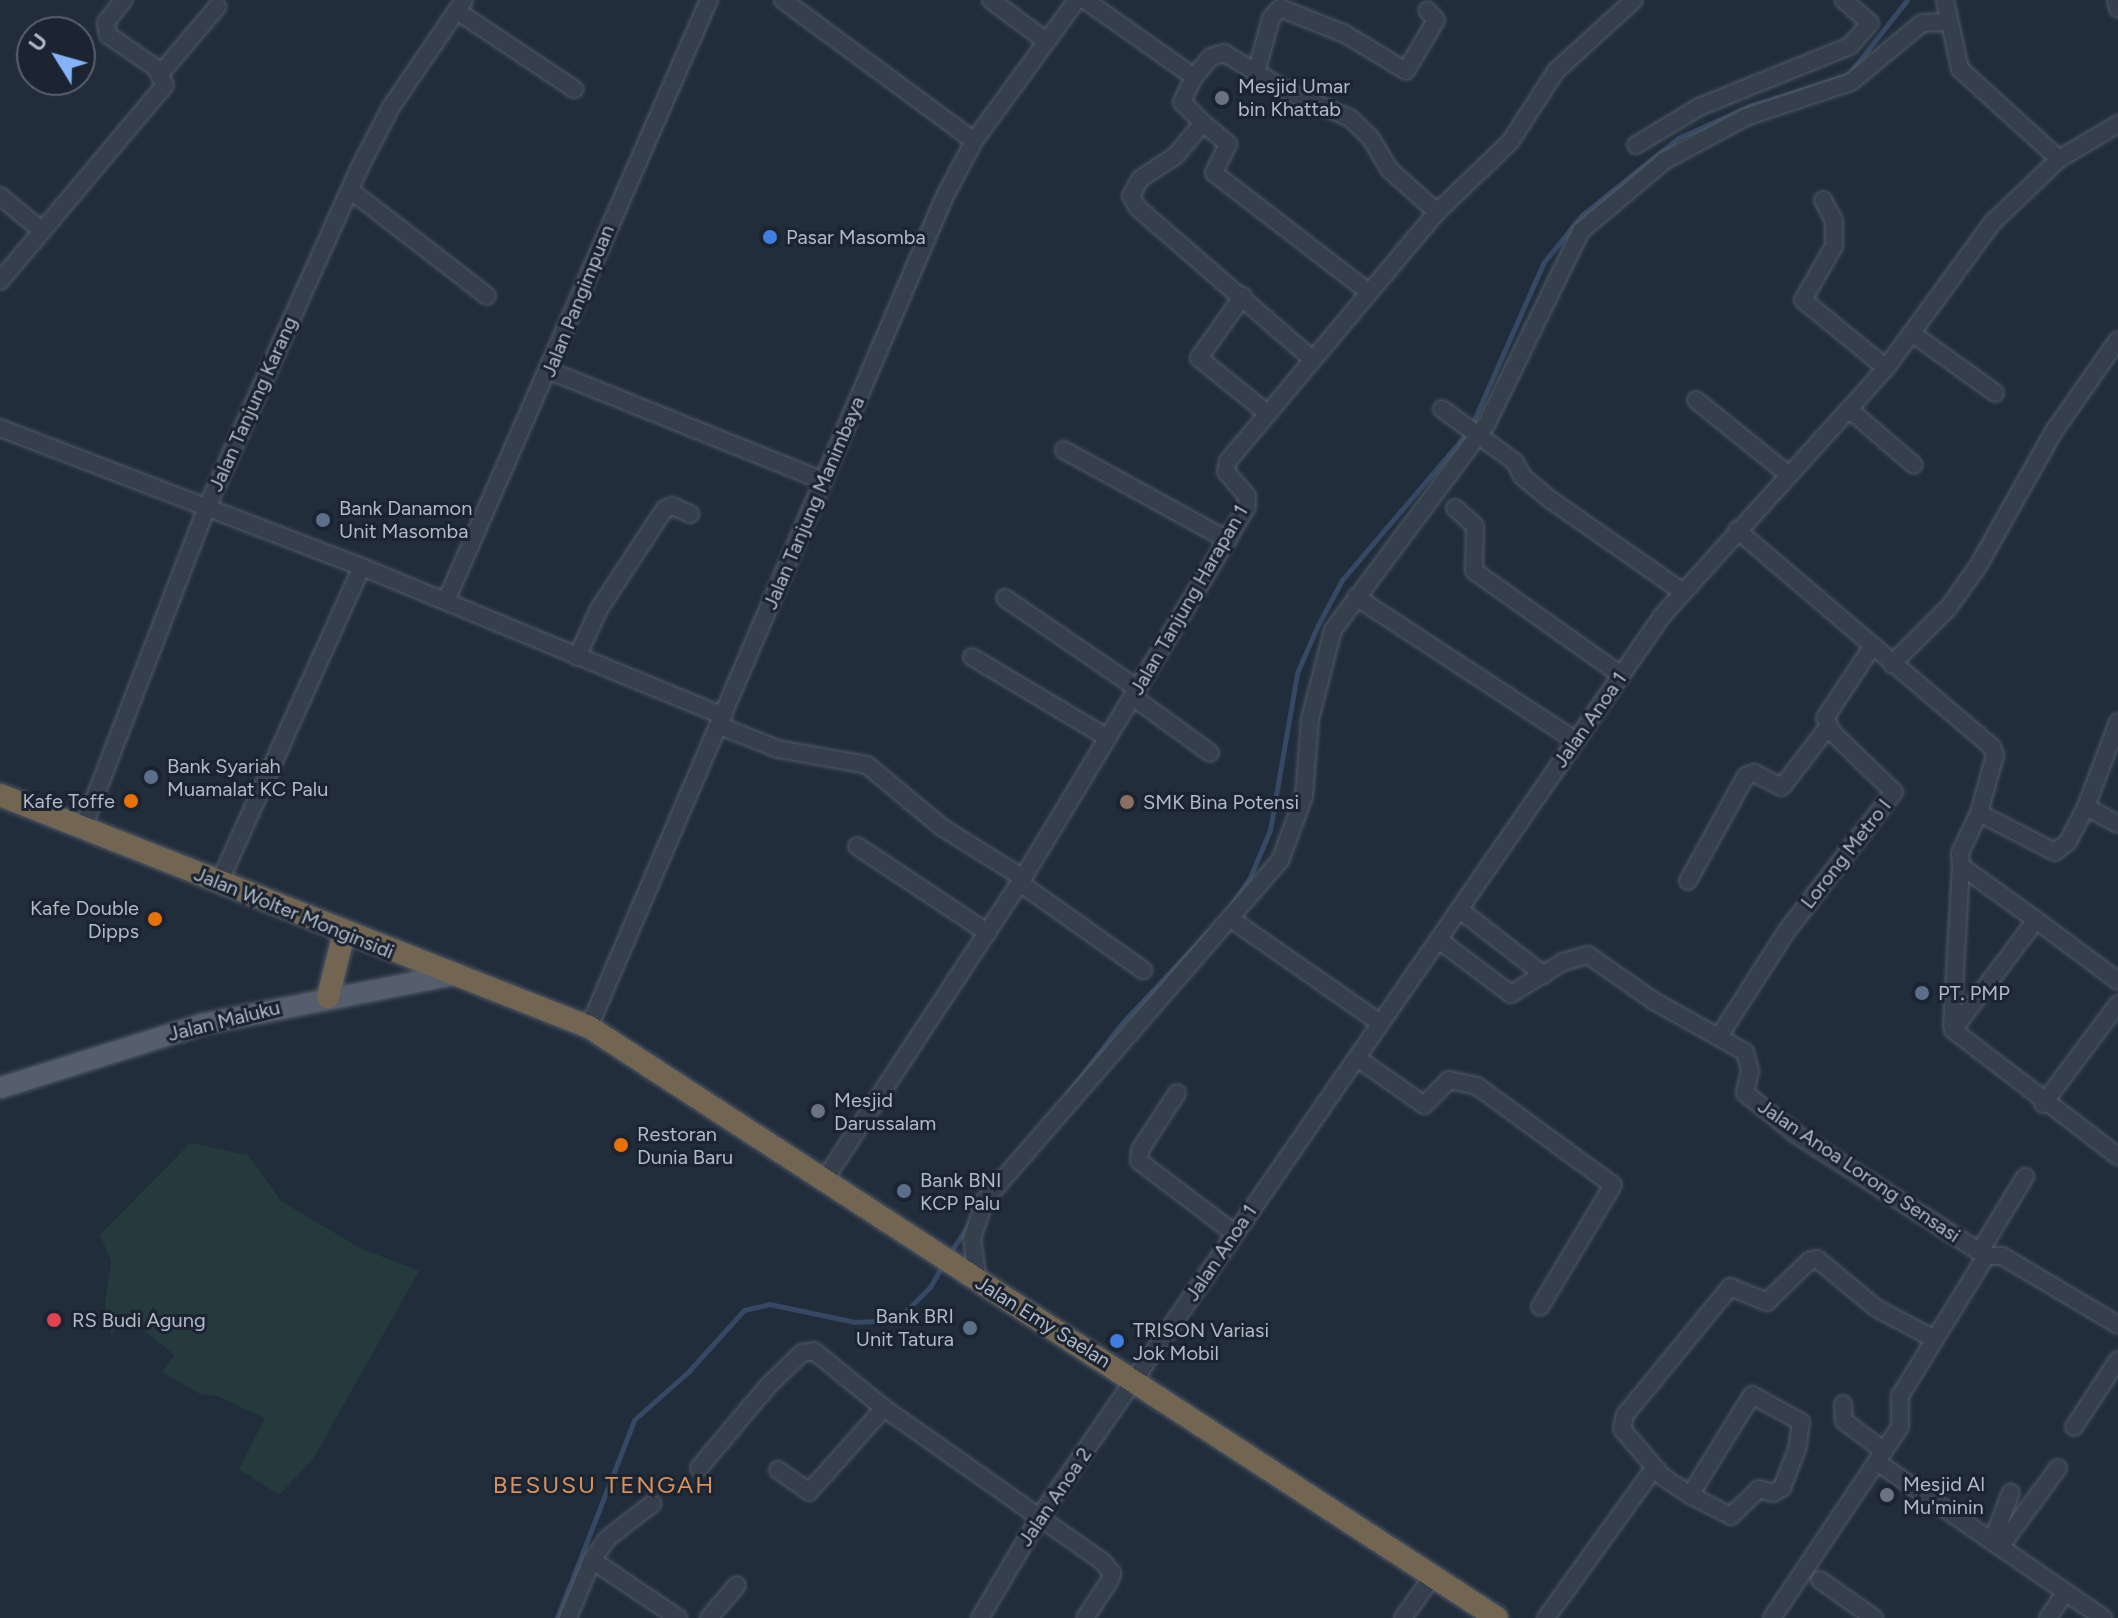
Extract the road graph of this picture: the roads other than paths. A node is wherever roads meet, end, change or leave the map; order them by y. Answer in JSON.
{"nodes":[{"id":1,"x":124,"y":0,"type":"edge"},
{"id":2,"x":709,"y":0,"type":"edge"},
{"id":3,"x":783,"y":0,"type":"edge"},
{"id":4,"x":991,"y":0,"type":"edge"},
{"id":5,"x":1844,"y":0,"type":"edge"},
{"id":6,"x":1945,"y":0,"type":"edge"},
{"id":7,"x":2116,"y":0,"type":"edge"},
{"id":8,"x":1076,"y":1,"type":"edge"},
{"id":9,"x":1632,"y":1,"type":"edge"},
{"id":10,"x":461,"y":5,"type":"edge"},
{"id":11,"x":217,"y":7,"type":"dead end"},
{"id":12,"x":2118,"y":9,"type":"edge"},
{"id":13,"x":1427,"y":10,"type":"dead end"},
{"id":14,"x":1947,"y":22,"type":"junction"},
{"id":15,"x":1046,"y":41,"type":"junction"},
{"id":16,"x":161,"y":73,"type":"junction"},
{"id":17,"x":1256,"y":73,"type":"junction"},
{"id":18,"x":1194,"y":77,"type":"junction"},
{"id":19,"x":574,"y":89,"type":"dead end"},
{"id":20,"x":1203,"y":123,"type":"junction"},
{"id":21,"x":2118,"y":124,"type":"edge"},
{"id":22,"x":974,"y":141,"type":"junction"},
{"id":23,"x":1636,"y":145,"type":"dead end"},
{"id":24,"x":2059,"y":159,"type":"junction"},
{"id":25,"x":350,"y":190,"type":"junction"},
{"id":26,"x":0,"y":196,"type":"edge"},
{"id":27,"x":1823,"y":200,"type":"dead end"},
{"id":28,"x":1437,"y":212,"type":"junction"},
{"id":29,"x":42,"y":231,"type":"junction"},
{"id":30,"x":0,"y":281,"type":"edge"},
{"id":31,"x":1367,"y":291,"type":"junction"},
{"id":32,"x":487,"y":296,"type":"dead end"},
{"id":33,"x":1243,"y":296,"type":"junction"},
{"id":34,"x":1913,"y":334,"type":"junction"},
{"id":35,"x":2118,"y":340,"type":"edge"},
{"id":36,"x":1311,"y":358,"type":"junction"},
{"id":37,"x":1886,"y":368,"type":"junction"},
{"id":38,"x":550,"y":371,"type":"junction"},
{"id":39,"x":1995,"y":393,"type":"dead end"},
{"id":40,"x":1696,"y":400,"type":"dead end"},
{"id":41,"x":1850,"y":410,"type":"junction"},
{"id":42,"x":1267,"y":413,"type":"junction"},
{"id":43,"x":1449,"y":413,"type":"dead end"},
{"id":44,"x":0,"y":428,"type":"edge"},
{"id":45,"x":1476,"y":433,"type":"junction"},
{"id":46,"x":1064,"y":450,"type":"dead end"},
{"id":47,"x":1914,"y":465,"type":"dead end"},
{"id":48,"x":1789,"y":475,"type":"junction"},
{"id":49,"x":824,"y":481,"type":"junction"},
{"id":50,"x":207,"y":507,"type":"junction"},
{"id":51,"x":1455,"y":508,"type":"dead end"},
{"id":52,"x":690,"y":514,"type":"dead end"},
{"id":53,"x":1737,"y":530,"type":"junction"},
{"id":54,"x":1228,"y":540,"type":"junction"},
{"id":55,"x":362,"y":567,"type":"junction"},
{"id":56,"x":1683,"y":592,"type":"junction"},
{"id":57,"x":1356,"y":597,"type":"junction"},
{"id":58,"x":1005,"y":598,"type":"dead end"},
{"id":59,"x":446,"y":601,"type":"junction"},
{"id":60,"x":1872,"y":647,"type":"junction"},
{"id":61,"x":577,"y":657,"type":"junction"},
{"id":62,"x":972,"y":657,"type":"dead end"},
{"id":63,"x":1892,"y":664,"type":"junction"},
{"id":64,"x":1621,"y":675,"type":"junction"},
{"id":65,"x":1136,"y":693,"type":"junction"},
{"id":66,"x":722,"y":721,"type":"junction"},
{"id":67,"x":2118,"y":722,"type":"edge"},
{"id":68,"x":1828,"y":727,"type":"junction"},
{"id":69,"x":1108,"y":738,"type":"junction"},
{"id":70,"x":1576,"y":741,"type":"junction"},
{"id":71,"x":1210,"y":753,"type":"dead end"},
{"id":72,"x":0,"y":795,"type":"edge"},
{"id":73,"x":2086,"y":807,"type":"junction"},
{"id":74,"x":1979,"y":813,"type":"junction"},
{"id":75,"x":2118,"y":824,"type":"edge"},
{"id":76,"x":83,"y":828,"type":"junction"},
{"id":77,"x":857,"y":846,"type":"dead end"},
{"id":78,"x":1961,"y":866,"type":"junction"},
{"id":79,"x":1022,"y":880,"type":"junction"},
{"id":80,"x":1688,"y":881,"type":"dead end"},
{"id":81,"x":219,"y":883,"type":"junction"},
{"id":82,"x":1460,"y":910,"type":"junction"},
{"id":83,"x":1231,"y":919,"type":"junction"},
{"id":84,"x":2036,"y":920,"type":"junction"},
{"id":85,"x":344,"y":933,"type":"junction"},
{"id":86,"x":988,"y":933,"type":"junction"},
{"id":87,"x":1439,"y":940,"type":"junction"},
{"id":88,"x":1143,"y":970,"type":"dead end"},
{"id":89,"x":453,"y":975,"type":"junction"},
{"id":90,"x":1544,"y":975,"type":"junction"},
{"id":91,"x":2118,"y":981,"type":"edge"},
{"id":92,"x":328,"y":997,"type":"junction"},
{"id":93,"x":2118,"y":1004,"type":"edge"},
{"id":94,"x":1380,"y":1023,"type":"junction"},
{"id":95,"x":1952,"y":1026,"type":"junction"},
{"id":96,"x":589,"y":1027,"type":"junction"},
{"id":97,"x":1720,"y":1035,"type":"junction"},
{"id":98,"x":1357,"y":1058,"type":"junction"},
{"id":99,"x":0,"y":1088,"type":"edge"},
{"id":100,"x":1177,"y":1093,"type":"dead end"},
{"id":101,"x":2043,"y":1104,"type":"junction"},
{"id":102,"x":2118,"y":1156,"type":"edge"},
{"id":103,"x":2025,"y":1177,"type":"dead end"},
{"id":104,"x":825,"y":1179,"type":"junction"},
{"id":105,"x":1234,"y":1233,"type":"junction"},
{"id":106,"x":1983,"y":1254,"type":"junction"},
{"id":107,"x":973,"y":1278,"type":"junction"},
{"id":108,"x":1540,"y":1307,"type":"dead end"},
{"id":109,"x":2118,"y":1325,"type":"edge"},
{"id":110,"x":1933,"y":1338,"type":"junction"},
{"id":111,"x":2118,"y":1360,"type":"edge"},
{"id":112,"x":1135,"y":1380,"type":"junction"},
{"id":113,"x":1843,"y":1404,"type":"dead end"},
{"id":114,"x":884,"y":1408,"type":"junction"},
{"id":115,"x":2074,"y":1427,"type":"dead end"},
{"id":116,"x":1881,"y":1456,"type":"junction"},
{"id":117,"x":699,"y":1468,"type":"dead end"},
{"id":118,"x":1654,"y":1468,"type":"junction"},
{"id":119,"x":2058,"y":1468,"type":"dead end"},
{"id":120,"x":778,"y":1470,"type":"dead end"},
{"id":121,"x":2011,"y":1492,"type":"dead end"},
{"id":122,"x":1690,"y":1495,"type":"junction"},
{"id":123,"x":652,"y":1504,"type":"dead end"},
{"id":124,"x":1040,"y":1516,"type":"junction"},
{"id":125,"x":1996,"y":1544,"type":"junction"},
{"id":126,"x":592,"y":1560,"type":"junction"},
{"id":127,"x":1433,"y":1576,"type":"junction"},
{"id":128,"x":1820,"y":1580,"type":"dead end"},
{"id":129,"x":737,"y":1585,"type":"dead end"},
{"id":130,"x":2065,"y":1593,"type":"junction"},
{"id":131,"x":568,"y":1618,"type":"edge"},
{"id":132,"x":678,"y":1618,"type":"edge"},
{"id":133,"x":709,"y":1618,"type":"edge"},
{"id":134,"x":980,"y":1618,"type":"edge"},
{"id":135,"x":1085,"y":1618,"type":"edge"},
{"id":136,"x":1403,"y":1618,"type":"edge"},
{"id":137,"x":1497,"y":1618,"type":"edge"},
{"id":138,"x":1546,"y":1618,"type":"edge"},
{"id":139,"x":1772,"y":1618,"type":"edge"},
{"id":140,"x":1874,"y":1618,"type":"edge"},
{"id":141,"x":2048,"y":1618,"type":"edge"},
{"id":142,"x":2103,"y":1618,"type":"edge"}],
"edges":[{"from":1,"to":16,"type":"street"},
{"from":2,"to":38,"type":"street","name":"Jalan Pangimpuan"},
{"from":3,"to":22,"type":"street"},
{"from":4,"to":15,"type":"street"},
{"from":5,"to":23,"type":"street"},
{"from":6,"to":14,"type":"street"},
{"from":7,"to":12,"type":"street"},
{"from":8,"to":15,"type":"street","name":"Jalan Tanjung Manimbaya"},
{"from":8,"to":18,"type":"street"},
{"from":9,"to":28,"type":"street","name":"Jalan Tanjung Harapan 1"},
{"from":10,"to":19,"type":"street"},
{"from":10,"to":25,"type":"street","name":"Jalan Tanjung Karang"},
{"from":11,"to":16,"type":"street"},
{"from":13,"to":17,"type":"street"},
{"from":14,"to":24,"type":"street"},
{"from":14,"to":45,"type":"street"},
{"from":15,"to":22,"type":"street","name":"Jalan Tanjung Manimbaya"},
{"from":16,"to":29,"type":"street"},
{"from":17,"to":18,"type":"street"},
{"from":17,"to":28,"type":"street"},
{"from":18,"to":20,"type":"street"},
{"from":20,"to":31,"type":"street"},
{"from":20,"to":33,"type":"street"},
{"from":21,"to":24,"type":"street","name":"Jalan Anoa 1"},
{"from":22,"to":49,"type":"street","name":"Jalan Tanjung Manimbaya"},
{"from":24,"to":34,"type":"street","name":"Jalan Anoa 1"},
{"from":25,"to":32,"type":"street"},
{"from":25,"to":50,"type":"street","name":"Jalan Tanjung Karang"},
{"from":26,"to":29,"type":"street"},
{"from":27,"to":37,"type":"street"},
{"from":28,"to":31,"type":"street","name":"Jalan Tanjung Harapan 1"},
{"from":29,"to":30,"type":"street"},
{"from":31,"to":36,"type":"street","name":"Jalan Tanjung Harapan 1"},
{"from":33,"to":36,"type":"street"},
{"from":33,"to":42,"type":"street"},
{"from":34,"to":37,"type":"street","name":"Jalan Anoa 1"},
{"from":34,"to":39,"type":"street"},
{"from":35,"to":63,"type":"street"},
{"from":36,"to":42,"type":"street","name":"Jalan Tanjung Harapan 1"},
{"from":37,"to":41,"type":"street","name":"Jalan Anoa 1"},
{"from":38,"to":49,"type":"street"},
{"from":38,"to":59,"type":"street","name":"Jalan Pangimpuan"},
{"from":40,"to":48,"type":"street"},
{"from":41,"to":47,"type":"street"},
{"from":41,"to":48,"type":"street","name":"Jalan Anoa 1"},
{"from":42,"to":54,"type":"street","name":"Jalan Tanjung Harapan 1"},
{"from":43,"to":45,"type":"street"},
{"from":44,"to":50,"type":"street"},
{"from":45,"to":56,"type":"street"},
{"from":45,"to":57,"type":"street"},
{"from":46,"to":54,"type":"street"},
{"from":48,"to":53,"type":"street","name":"Jalan Anoa 1"},
{"from":49,"to":66,"type":"street","name":"Jalan Tanjung Manimbaya"},
{"from":50,"to":55,"type":"street"},
{"from":50,"to":76,"type":"street","name":"Jalan Tanjung Karang"},
{"from":51,"to":64,"type":"street"},
{"from":52,"to":61,"type":"street"},
{"from":53,"to":56,"type":"street","name":"Jalan Anoa 1"},
{"from":53,"to":60,"type":"street"},
{"from":54,"to":65,"type":"street","name":"Jalan Tanjung Harapan 1"},
{"from":55,"to":59,"type":"street"},
{"from":55,"to":81,"type":"street"},
{"from":56,"to":64,"type":"street","name":"Jalan Anoa 1"},
{"from":57,"to":70,"type":"street"},
{"from":57,"to":83,"type":"street"},
{"from":58,"to":65,"type":"street"},
{"from":59,"to":61,"type":"street"},
{"from":60,"to":63,"type":"street"},
{"from":60,"to":68,"type":"street"},
{"from":61,"to":66,"type":"street"},
{"from":62,"to":69,"type":"street"},
{"from":63,"to":74,"type":"street"},
{"from":64,"to":70,"type":"street","name":"Jalan Anoa 1"},
{"from":65,"to":69,"type":"street","name":"Jalan Tanjung Harapan 1"},
{"from":65,"to":71,"type":"street"},
{"from":66,"to":79,"type":"street"},
{"from":66,"to":96,"type":"street","name":"Jalan Tanjung Manimbaya"},
{"from":67,"to":73,"type":"street"},
{"from":68,"to":80,"type":"street"},
{"from":68,"to":97,"type":"street","name":"Lorong Metro I"},
{"from":69,"to":79,"type":"street","name":"Jalan Tanjung Harapan 1"},
{"from":70,"to":82,"type":"street","name":"Jalan Anoa 1"},
{"from":72,"to":76,"type":"highway","name":"Jalan Wolter Monginsidi"},
{"from":73,"to":74,"type":"street"},
{"from":73,"to":75,"type":"street"},
{"from":74,"to":78,"type":"street"},
{"from":76,"to":81,"type":"highway","name":"Jalan Wolter Monginsidi"},
{"from":77,"to":86,"type":"street"},
{"from":78,"to":84,"type":"street"},
{"from":78,"to":95,"type":"street"},
{"from":79,"to":86,"type":"street","name":"Jalan Tanjung Harapan 1"},
{"from":79,"to":88,"type":"street"},
{"from":81,"to":85,"type":"highway","name":"Jalan Wolter Monginsidi"},
{"from":82,"to":87,"type":"street","name":"Jalan Anoa 1"},
{"from":82,"to":90,"type":"street"},
{"from":83,"to":94,"type":"street"},
{"from":83,"to":107,"type":"street"},
{"from":84,"to":91,"type":"street"},
{"from":84,"to":95,"type":"street"},
{"from":85,"to":89,"type":"highway","name":"Jalan Wolter Monginsidi"},
{"from":85,"to":92,"type":"highway"},
{"from":86,"to":104,"type":"street","name":"Jalan Tanjung Harapan 1"},
{"from":87,"to":90,"type":"street","name":"Jalan Anoa Lorong Sensasi"},
{"from":87,"to":94,"type":"street","name":"Jalan Anoa 1"},
{"from":89,"to":92,"type":"main road","name":"Jalan Maluku"},
{"from":89,"to":96,"type":"highway","name":"Jalan Wolter Monginsidi"},
{"from":90,"to":97,"type":"street","name":"Jalan Anoa Lorong Sensasi"},
{"from":92,"to":99,"type":"main road","name":"Jalan Maluku"},
{"from":93,"to":101,"type":"street"},
{"from":94,"to":98,"type":"street","name":"Jalan Anoa 1"},
{"from":95,"to":101,"type":"street"},
{"from":96,"to":104,"type":"highway","name":"Jalan Emy Saelan"},
{"from":97,"to":106,"type":"street","name":"Jalan Anoa Lorong Sensasi"},
{"from":98,"to":105,"type":"street","name":"Jalan Anoa 1"},
{"from":98,"to":108,"type":"street"},
{"from":100,"to":105,"type":"street"},
{"from":101,"to":102,"type":"street"},
{"from":103,"to":106,"type":"street"},
{"from":104,"to":107,"type":"highway","name":"Jalan Emy Saelan"},
{"from":105,"to":112,"type":"street","name":"Jalan Anoa 1"},
{"from":106,"to":109,"type":"street","name":"Jalan Anoa Lorong Sensasi"},
{"from":106,"to":110,"type":"street"},
{"from":107,"to":112,"type":"highway","name":"Jalan Emy Saelan"},
{"from":110,"to":116,"type":"street"},
{"from":110,"to":118,"type":"street"},
{"from":111,"to":115,"type":"street"},
{"from":112,"to":124,"type":"street","name":"Jalan Anoa 2"},
{"from":112,"to":127,"type":"highway","name":"Jalan Emy Saelan"},
{"from":113,"to":116,"type":"street"},
{"from":114,"to":117,"type":"street"},
{"from":114,"to":120,"type":"street"},
{"from":114,"to":124,"type":"street"},
{"from":116,"to":125,"type":"street"},
{"from":116,"to":139,"type":"street"},
{"from":118,"to":122,"type":"street"},
{"from":118,"to":138,"type":"street"},
{"from":119,"to":125,"type":"street"},
{"from":121,"to":125,"type":"street"},
{"from":122,"to":122,"type":"street"},
{"from":123,"to":126,"type":"street"},
{"from":124,"to":134,"type":"street","name":"Jalan Anoa 2"},
{"from":124,"to":135,"type":"street"},
{"from":125,"to":130,"type":"street"},
{"from":126,"to":131,"type":"street"},
{"from":126,"to":132,"type":"street"},
{"from":127,"to":136,"type":"street"},
{"from":127,"to":137,"type":"highway","name":"Jalan Emy Saelan"},
{"from":128,"to":140,"type":"street"},
{"from":129,"to":133,"type":"street"},
{"from":130,"to":141,"type":"street"},
{"from":130,"to":142,"type":"street"}]}
